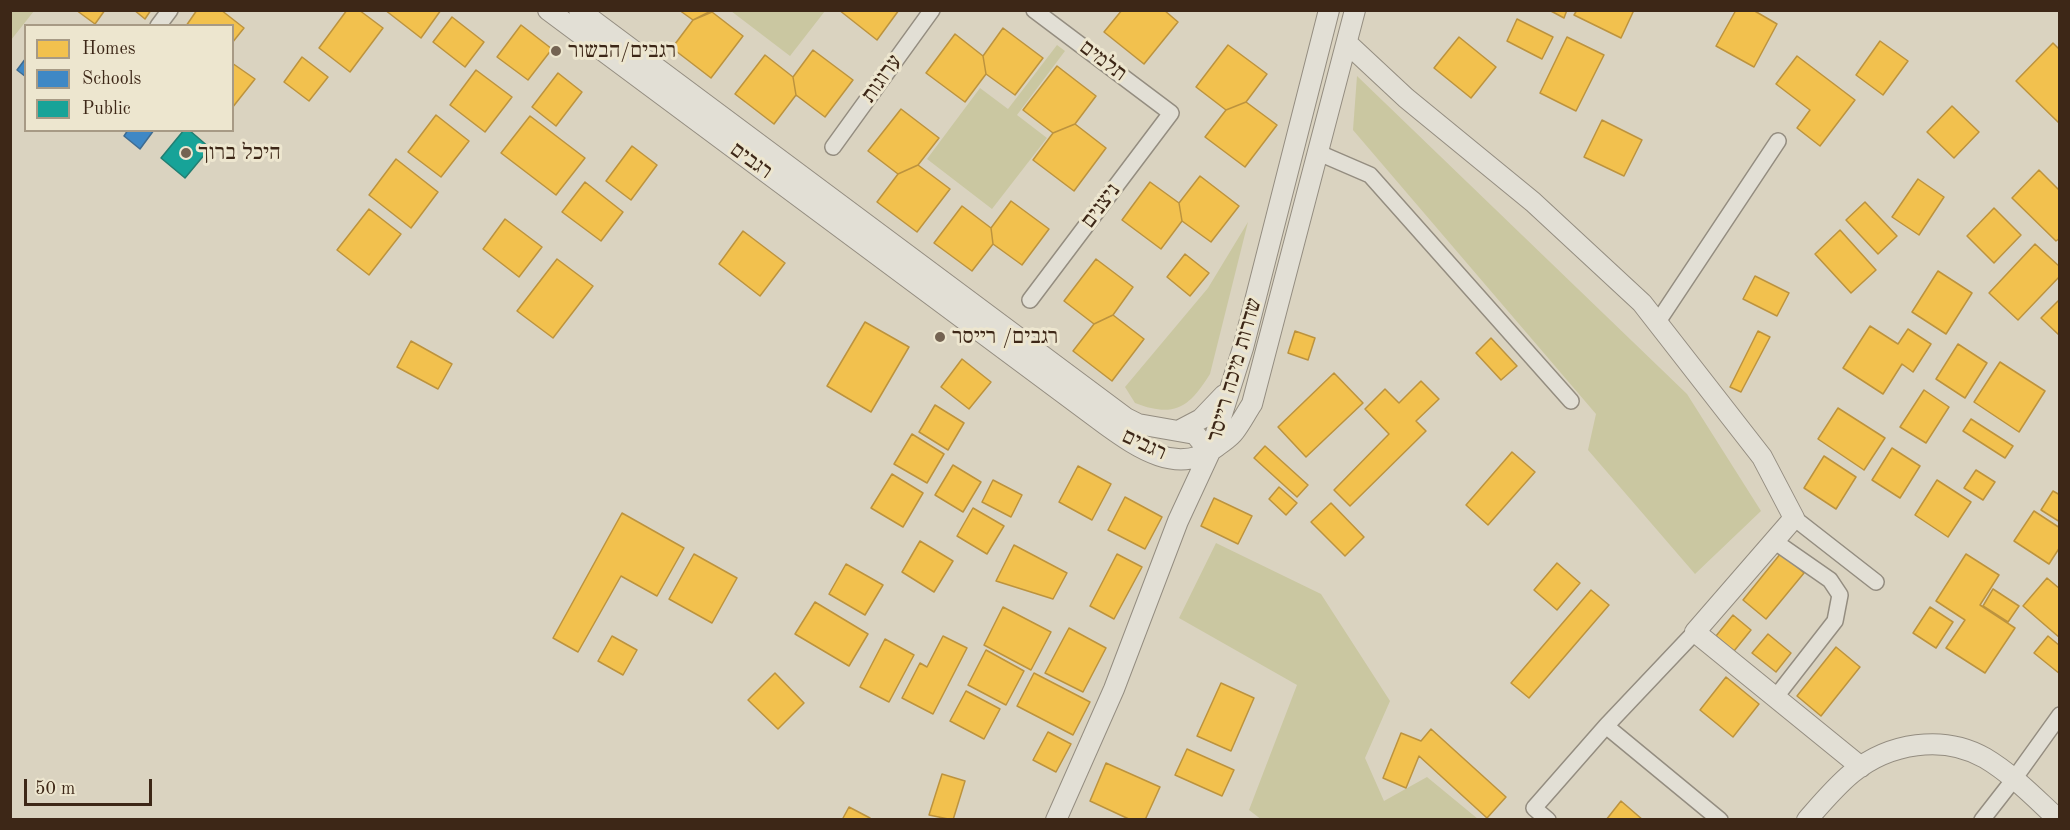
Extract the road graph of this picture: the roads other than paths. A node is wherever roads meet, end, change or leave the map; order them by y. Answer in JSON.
{"nodes":[{"id":1,"x":170,"y":10,"type":"edge"},
{"id":2,"x":548,"y":10,"type":"edge"},
{"id":3,"x":579,"y":10,"type":"edge"},
{"id":4,"x":932,"y":10,"type":"edge"},
{"id":5,"x":1034,"y":10,"type":"edge"},
{"id":6,"x":1329,"y":10,"type":"edge"},
{"id":7,"x":1355,"y":10,"type":"edge"},
{"id":8,"x":160,"y":24,"type":"edge"},
{"id":9,"x":1347,"y":43,"type":"junction"},
{"id":10,"x":1171,"y":113,"type":"joint"},
{"id":11,"x":1778,"y":141,"type":"dead end"},
{"id":12,"x":833,"y":147,"type":"dead end"},
{"id":13,"x":1319,"y":153,"type":"junction"},
{"id":14,"x":1030,"y":300,"type":"dead end"},
{"id":15,"x":1658,"y":323,"type":"junction"},
{"id":16,"x":1229,"y":390,"type":"junction"},
{"id":17,"x":1571,"y":401,"type":"dead end"},
{"id":18,"x":1180,"y":430,"type":"junction"},
{"id":19,"x":1210,"y":452,"type":"junction"},
{"id":20,"x":1794,"y":518,"type":"junction"},
{"id":21,"x":1774,"y":541,"type":"junction"},
{"id":22,"x":1876,"y":582,"type":"dead end"},
{"id":23,"x":1695,"y":632,"type":"junction"},
{"id":24,"x":1775,"y":698,"type":"junction"},
{"id":25,"x":2060,"y":715,"type":"edge"},
{"id":26,"x":1606,"y":726,"type":"junction"},
{"id":27,"x":1861,"y":767,"type":"junction"},
{"id":28,"x":2014,"y":779,"type":"junction"},
{"id":29,"x":1056,"y":819,"type":"edge"},
{"id":30,"x":1548,"y":819,"type":"edge"},
{"id":31,"x":1720,"y":819,"type":"edge"},
{"id":32,"x":1807,"y":819,"type":"edge"},
{"id":33,"x":1982,"y":819,"type":"edge"},
{"id":34,"x":2059,"y":819,"type":"edge"}],
"edges":[{"from":1,"to":8,"type":"street"},
{"from":2,"to":19,"type":"street","name":"רגבים"},
{"from":3,"to":18,"type":"street","name":"רגבים"},
{"from":4,"to":12,"type":"street","name":"ערוגות"},
{"from":5,"to":10,"type":"street","name":"תלמים"},
{"from":6,"to":16,"type":"street","name":"שדרות מיכה רייסר"},
{"from":7,"to":9,"type":"street","name":"שדרות מיכה רייסר"},
{"from":9,"to":13,"type":"street","name":"שדרות מיכה רייסר"},
{"from":9,"to":15,"type":"street"},
{"from":10,"to":14,"type":"street","name":"ניצנים"},
{"from":11,"to":15,"type":"street"},
{"from":13,"to":17,"type":"street"},
{"from":13,"to":19,"type":"street","name":"שדרות מיכה רייסר"},
{"from":15,"to":20,"type":"street"},
{"from":16,"to":18,"type":"street"},
{"from":16,"to":19,"type":"street","name":"שדרות מיכה רייסר"},
{"from":18,"to":19,"type":"street","name":"רגבים"},
{"from":19,"to":29,"type":"street"},
{"from":20,"to":21,"type":"street"},
{"from":20,"to":22,"type":"street"},
{"from":21,"to":23,"type":"street"},
{"from":21,"to":24,"type":"street"},
{"from":23,"to":24,"type":"street"},
{"from":23,"to":26,"type":"street"},
{"from":24,"to":27,"type":"street"},
{"from":25,"to":28,"type":"street"},
{"from":26,"to":30,"type":"street"},
{"from":26,"to":31,"type":"street"},
{"from":27,"to":28,"type":"street"},
{"from":27,"to":32,"type":"street"},
{"from":28,"to":33,"type":"street"},
{"from":28,"to":34,"type":"street"}]}
